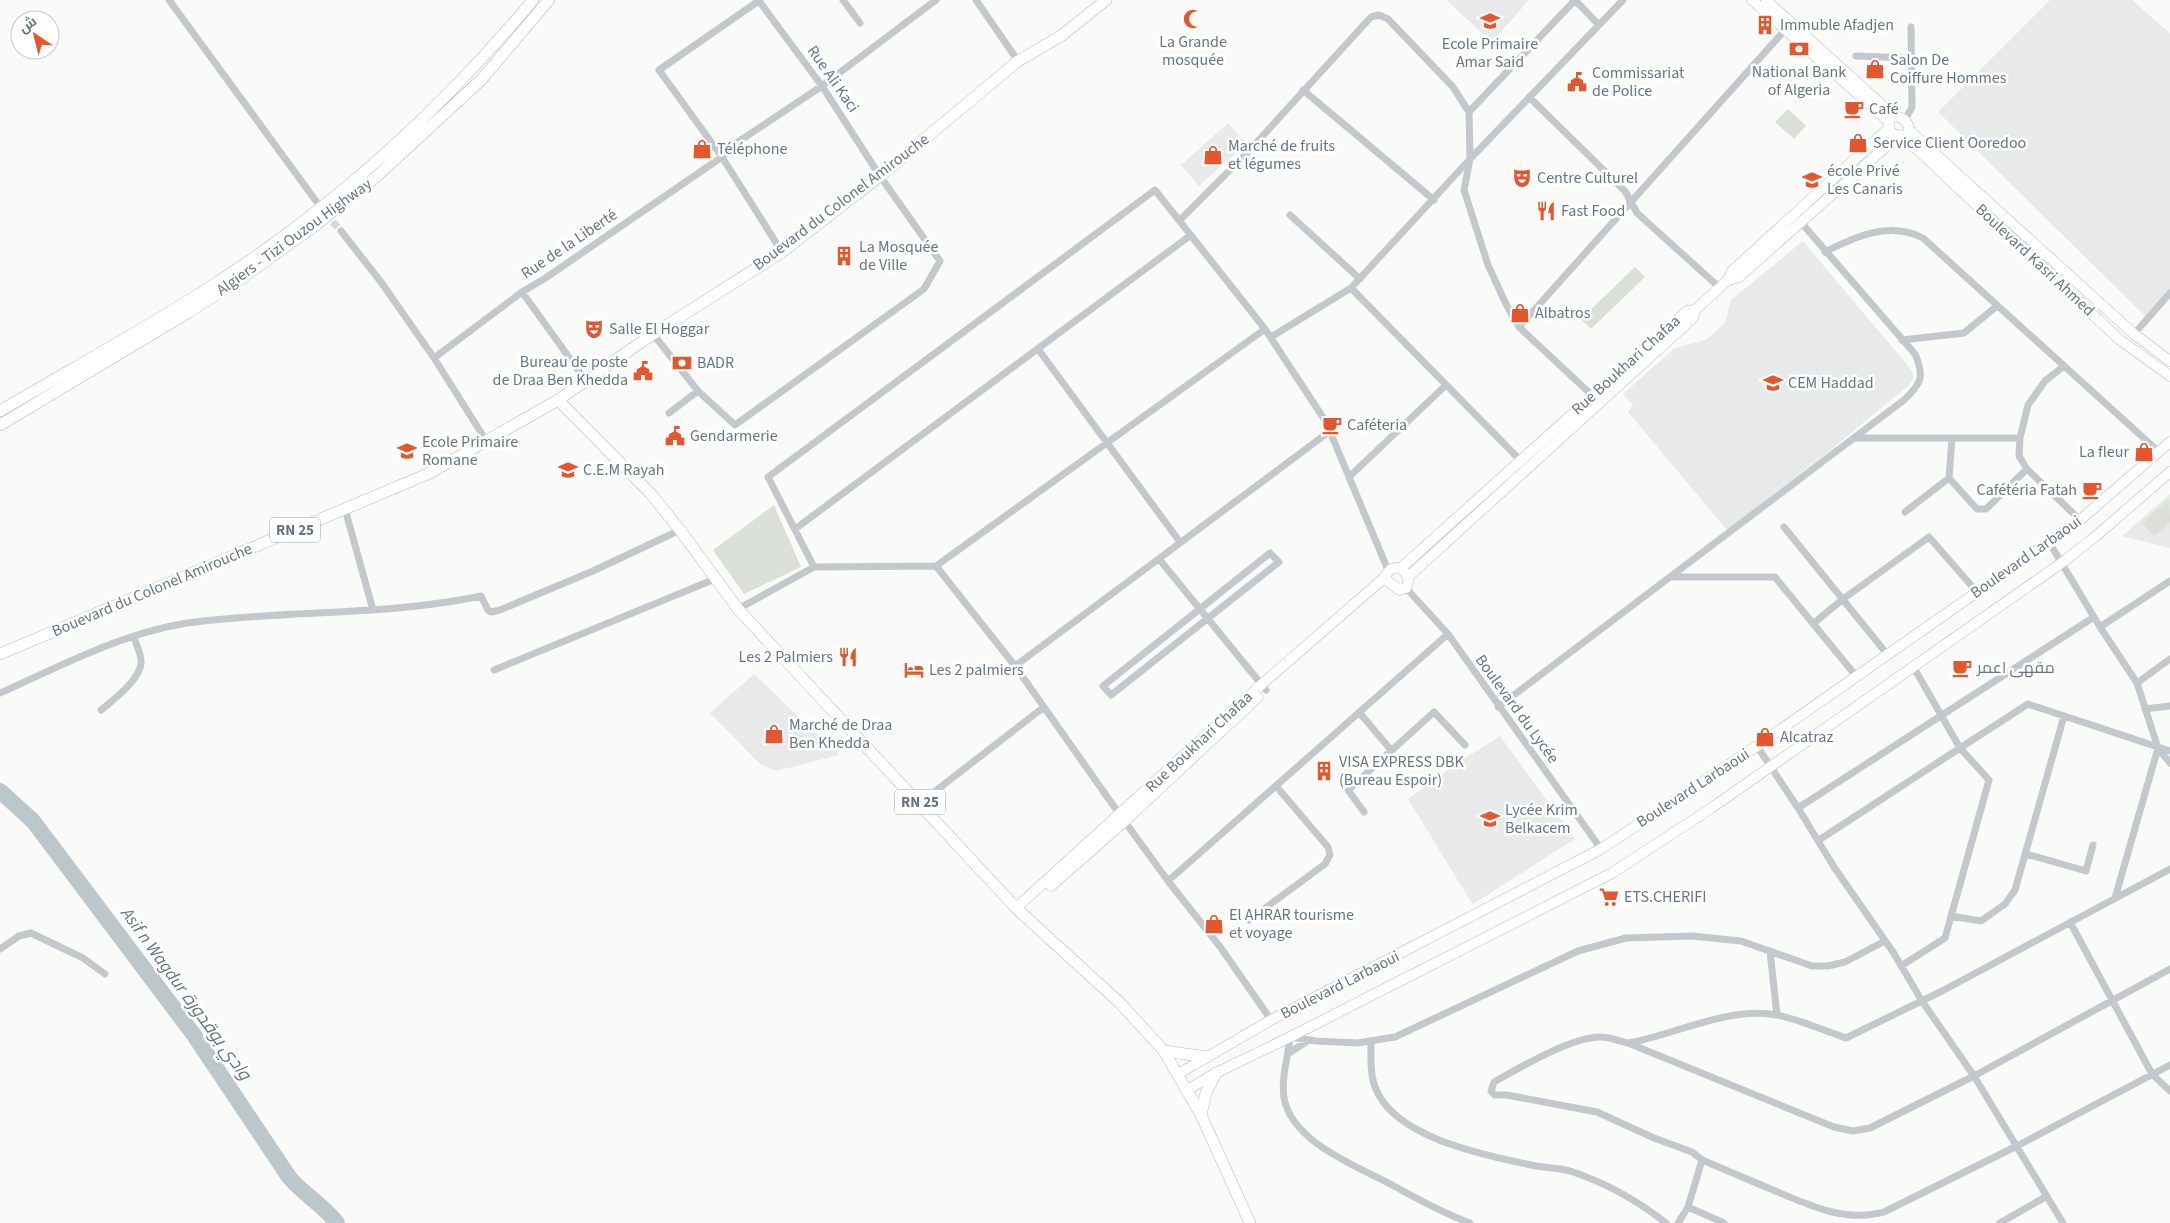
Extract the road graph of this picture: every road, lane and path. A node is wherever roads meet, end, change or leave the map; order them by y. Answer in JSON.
{"nodes":[{"id":1,"x":169,"y":0,"type":"edge"},
{"id":2,"x":533,"y":0,"type":"edge"},
{"id":3,"x":549,"y":0,"type":"edge"},
{"id":4,"x":760,"y":0,"type":"edge"},
{"id":5,"x":843,"y":0,"type":"edge"},
{"id":6,"x":936,"y":0,"type":"edge"},
{"id":7,"x":976,"y":0,"type":"edge"},
{"id":8,"x":1106,"y":0,"type":"edge"},
{"id":9,"x":1575,"y":0,"type":"edge"},
{"id":10,"x":1623,"y":0,"type":"edge"},
{"id":11,"x":1752,"y":0,"type":"edge"},
{"id":12,"x":1766,"y":0,"type":"edge"},
{"id":13,"x":860,"y":23,"type":"dead end"},
{"id":14,"x":1599,"y":25,"type":"junction"},
{"id":15,"x":1911,"y":27,"type":"dead end"},
{"id":16,"x":1786,"y":30,"type":"junction"},
{"id":17,"x":1856,"y":56,"type":"dead end"},
{"id":18,"x":1912,"y":58,"type":"junction"},
{"id":19,"x":1018,"y":61,"type":"junction"},
{"id":20,"x":822,"y":86,"type":"junction"},
{"id":21,"x":1303,"y":90,"type":"junction"},
{"id":22,"x":1530,"y":97,"type":"junction"},
{"id":23,"x":1469,"y":112,"type":"junction"},
{"id":24,"x":1905,"y":120,"type":"junction"},
{"id":25,"x":1890,"y":122,"type":"junction"},
{"id":26,"x":1903,"y":135,"type":"junction"},
{"id":27,"x":722,"y":157,"type":"junction"},
{"id":28,"x":1470,"y":159,"type":"junction"},
{"id":29,"x":880,"y":176,"type":"junction"},
{"id":30,"x":1434,"y":200,"type":"junction"},
{"id":31,"x":316,"y":202,"type":"dead end"},
{"id":32,"x":1631,"y":202,"type":"junction"},
{"id":33,"x":1290,"y":215,"type":"dead end"},
{"id":34,"x":1797,"y":218,"type":"junction"},
{"id":35,"x":1180,"y":220,"type":"junction"},
{"id":36,"x":341,"y":231,"type":"tunnel mouth"},
{"id":37,"x":1191,"y":235,"type":"junction"},
{"id":38,"x":782,"y":252,"type":"junction"},
{"id":39,"x":1826,"y":252,"type":"junction"},
{"id":40,"x":1360,"y":279,"type":"junction"},
{"id":41,"x":1351,"y":288,"type":"junction"},
{"id":42,"x":1720,"y":288,"type":"junction"},
{"id":43,"x":522,"y":292,"type":"junction"},
{"id":44,"x":2170,"y":293,"type":"edge"},
{"id":45,"x":1997,"y":306,"type":"junction"},
{"id":46,"x":1520,"y":327,"type":"junction"},
{"id":47,"x":1265,"y":329,"type":"junction"},
{"id":48,"x":653,"y":334,"type":"junction"},
{"id":49,"x":2134,"y":334,"type":"junction"},
{"id":50,"x":1271,"y":337,"type":"junction"},
{"id":51,"x":1902,"y":340,"type":"junction"},
{"id":52,"x":1038,"y":348,"type":"junction"},
{"id":53,"x":434,"y":358,"type":"junction"},
{"id":54,"x":2170,"y":361,"type":"edge"},
{"id":55,"x":2064,"y":366,"type":"junction"},
{"id":56,"x":2170,"y":376,"type":"edge"},
{"id":57,"x":586,"y":381,"type":"junction"},
{"id":58,"x":1446,"y":385,"type":"junction"},
{"id":59,"x":698,"y":390,"type":"junction"},
{"id":60,"x":1596,"y":399,"type":"junction"},
{"id":61,"x":558,"y":400,"type":"junction"},
{"id":62,"x":0,"y":411,"type":"edge"},
{"id":63,"x":669,"y":413,"type":"dead end"},
{"id":64,"x":0,"y":425,"type":"edge"},
{"id":65,"x":1330,"y":431,"type":"junction"},
{"id":66,"x":1854,"y":438,"type":"junction"},
{"id":67,"x":1952,"y":438,"type":"junction"},
{"id":68,"x":2020,"y":438,"type":"junction"},
{"id":69,"x":487,"y":442,"type":"junction"},
{"id":70,"x":1107,"y":442,"type":"junction"},
{"id":71,"x":2170,"y":442,"type":"edge"},
{"id":72,"x":2159,"y":452,"type":"junction"},
{"id":73,"x":1520,"y":460,"type":"junction"},
{"id":74,"x":2027,"y":469,"type":"junction"},
{"id":75,"x":2170,"y":472,"type":"edge"},
{"id":76,"x":1349,"y":477,"type":"junction"},
{"id":77,"x":1949,"y":478,"type":"junction"},
{"id":78,"x":345,"y":509,"type":"junction"},
{"id":79,"x":1905,"y":512,"type":"dead end"},
{"id":80,"x":2080,"y":520,"type":"junction"},
{"id":81,"x":1784,"y":528,"type":"dead end"},
{"id":82,"x":680,"y":530,"type":"junction"},
{"id":83,"x":795,"y":530,"type":"junction"},
{"id":84,"x":1180,"y":542,"type":"junction"},
{"id":85,"x":2049,"y":542,"type":"junction"},
{"id":86,"x":1159,"y":559,"type":"junction"},
{"id":87,"x":2063,"y":562,"type":"junction"},
{"id":88,"x":936,"y":566,"type":"junction"},
{"id":89,"x":814,"y":567,"type":"junction"},
{"id":90,"x":1401,"y":568,"type":"junction"},
{"id":91,"x":1408,"y":576,"type":"junction"},
{"id":92,"x":1386,"y":577,"type":"junction"},
{"id":93,"x":1670,"y":577,"type":"junction"},
{"id":94,"x":715,"y":579,"type":"junction"},
{"id":95,"x":2170,"y":581,"type":"edge"},
{"id":96,"x":1406,"y":588,"type":"junction"},
{"id":97,"x":1977,"y":592,"type":"junction"},
{"id":98,"x":1843,"y":599,"type":"junction"},
{"id":99,"x":738,"y":609,"type":"junction"},
{"id":100,"x":1199,"y":609,"type":"junction"},
{"id":101,"x":373,"y":610,"type":"junction"},
{"id":102,"x":2094,"y":617,"type":"junction"},
{"id":103,"x":1207,"y":619,"type":"junction"},
{"id":104,"x":1814,"y":623,"type":"junction"},
{"id":105,"x":2100,"y":627,"type":"junction"},
{"id":106,"x":1448,"y":634,"type":"junction"},
{"id":107,"x":134,"y":637,"type":"junction"},
{"id":108,"x":0,"y":654,"type":"edge"},
{"id":109,"x":1888,"y":654,"type":"junction"},
{"id":110,"x":2170,"y":659,"type":"edge"},
{"id":111,"x":1015,"y":666,"type":"junction"},
{"id":112,"x":1914,"y":668,"type":"junction"},
{"id":113,"x":494,"y":670,"type":"dead end"},
{"id":114,"x":1856,"y":676,"type":"junction"},
{"id":115,"x":2137,"y":683,"type":"junction"},
{"id":116,"x":1264,"y":688,"type":"junction"},
{"id":117,"x":0,"y":693,"type":"edge"},
{"id":118,"x":2170,"y":706,"type":"edge"},
{"id":119,"x":1498,"y":707,"type":"junction"},
{"id":120,"x":1044,"y":708,"type":"junction"},
{"id":121,"x":2146,"y":709,"type":"junction"},
{"id":122,"x":101,"y":710,"type":"dead end"},
{"id":123,"x":1359,"y":712,"type":"junction"},
{"id":124,"x":2064,"y":716,"type":"junction"},
{"id":125,"x":1942,"y":717,"type":"junction"},
{"id":126,"x":1465,"y":745,"type":"dead end"},
{"id":127,"x":1757,"y":746,"type":"junction"},
{"id":128,"x":1960,"y":748,"type":"junction"},
{"id":129,"x":2158,"y":748,"type":"junction"},
{"id":130,"x":1391,"y":750,"type":"junction"},
{"id":131,"x":2170,"y":751,"type":"edge"},
{"id":132,"x":2170,"y":763,"type":"edge"},
{"id":133,"x":1771,"y":767,"type":"junction"},
{"id":134,"x":1276,"y":786,"type":"junction"},
{"id":135,"x":920,"y":802,"type":"junction"},
{"id":136,"x":1798,"y":808,"type":"junction"},
{"id":137,"x":1364,"y":812,"type":"dead end"},
{"id":138,"x":1123,"y":818,"type":"junction"},
{"id":139,"x":1819,"y":840,"type":"junction"},
{"id":140,"x":2093,"y":845,"type":"dead end"},
{"id":141,"x":1601,"y":849,"type":"junction"},
{"id":142,"x":2026,"y":854,"type":"junction"},
{"id":143,"x":2170,"y":862,"type":"edge"},
{"id":144,"x":2169,"y":869,"type":"edge"},
{"id":145,"x":1168,"y":881,"type":"junction"},
{"id":146,"x":2115,"y":898,"type":"junction"},
{"id":147,"x":1019,"y":910,"type":"junction"},
{"id":148,"x":1951,"y":916,"type":"junction"},
{"id":149,"x":1249,"y":920,"type":"dead end"},
{"id":150,"x":2070,"y":922,"type":"junction"},
{"id":151,"x":1885,"y":940,"type":"junction"},
{"id":152,"x":0,"y":949,"type":"edge"},
{"id":153,"x":1770,"y":951,"type":"junction"},
{"id":154,"x":1901,"y":966,"type":"junction"},
{"id":155,"x":2170,"y":970,"type":"edge"},
{"id":156,"x":105,"y":974,"type":"dead end"},
{"id":157,"x":2113,"y":1000,"type":"junction"},
{"id":158,"x":1922,"y":1001,"type":"junction"},
{"id":159,"x":1777,"y":1015,"type":"junction"},
{"id":160,"x":1271,"y":1020,"type":"junction"},
{"id":161,"x":1290,"y":1037,"type":"junction"},
{"id":162,"x":1309,"y":1040,"type":"junction"},
{"id":163,"x":1371,"y":1042,"type":"junction"},
{"id":164,"x":1628,"y":1043,"type":"junction"},
{"id":165,"x":1164,"y":1051,"type":"junction"},
{"id":166,"x":1289,"y":1053,"type":"junction"},
{"id":167,"x":1207,"y":1058,"type":"junction"},
{"id":168,"x":2170,"y":1065,"type":"edge"},
{"id":169,"x":1216,"y":1073,"type":"junction"},
{"id":170,"x":1178,"y":1074,"type":"junction"},
{"id":171,"x":2152,"y":1074,"type":"junction"},
{"id":172,"x":1974,"y":1076,"type":"junction"},
{"id":173,"x":1187,"y":1090,"type":"junction"},
{"id":174,"x":2170,"y":1091,"type":"edge"},
{"id":175,"x":1201,"y":1115,"type":"junction"},
{"id":176,"x":2017,"y":1146,"type":"junction"},
{"id":177,"x":1702,"y":1160,"type":"junction"},
{"id":178,"x":2047,"y":1196,"type":"junction"},
{"id":179,"x":1688,"y":1207,"type":"junction"},
{"id":180,"x":1250,"y":1223,"type":"edge"},
{"id":181,"x":1470,"y":1223,"type":"edge"},
{"id":182,"x":1666,"y":1223,"type":"edge"},
{"id":183,"x":1678,"y":1223,"type":"edge"},
{"id":184,"x":1724,"y":1223,"type":"edge"},
{"id":185,"x":2000,"y":1223,"type":"edge"},
{"id":186,"x":2062,"y":1223,"type":"edge"}],
"edges":[{"from":1,"to":31,"type":"street"},
{"from":2,"to":62,"type":"main road","name":"Algiers - Tizi Ouzou Highway"},
{"from":3,"to":64,"type":"main road","name":"Algiers - Tizi Ouzou Highway"},
{"from":4,"to":20,"type":"street","name":"Rue Ali Kaci"},
{"from":4,"to":27,"type":"street"},
{"from":5,"to":13,"type":"street"},
{"from":6,"to":20,"type":"street","name":"Rue de la Liberté"},
{"from":7,"to":19,"type":"street"},
{"from":8,"to":19,"type":"main road","name":"Bouevard du Colonel Amirouche"},
{"from":9,"to":14,"type":"street"},
{"from":9,"to":23,"type":"street"},
{"from":10,"to":14,"type":"street"},
{"from":11,"to":16,"type":"main road"},
{"from":12,"to":25,"type":"main road"},
{"from":14,"to":22,"type":"street"},
{"from":15,"to":18,"type":"street"},
{"from":16,"to":25,"type":"main road"},
{"from":16,"to":32,"type":"street"},
{"from":17,"to":18,"type":"street"},
{"from":18,"to":24,"type":"street"},
{"from":19,"to":29,"type":"main road","name":"Bouevard du Colonel Amirouche"},
{"from":20,"to":27,"type":"street","name":"Rue de la Liberté"},
{"from":20,"to":29,"type":"street","name":"Rue Ali Kaci"},
{"from":21,"to":23,"type":"street"},
{"from":21,"to":30,"type":"street"},
{"from":21,"to":35,"type":"street"},
{"from":22,"to":28,"type":"street"},
{"from":22,"to":32,"type":"street"},
{"from":23,"to":28,"type":"street"},
{"from":24,"to":25,"type":"main road"},
{"from":24,"to":26,"type":"main road"},
{"from":25,"to":26,"type":"main road"},
{"from":25,"to":34,"type":"main road"},
{"from":26,"to":34,"type":"main road"},
{"from":26,"to":49,"type":"main road","name":"Boulevard Kasri Ahmed"},
{"from":26,"to":56,"type":"main road","name":"Boulevard Kasri Ahmed"},
{"from":27,"to":38,"type":"street"},
{"from":27,"to":43,"type":"street","name":"Rue de la Liberté"},
{"from":28,"to":30,"type":"street"},
{"from":28,"to":46,"type":"street"},
{"from":29,"to":38,"type":"main road","name":"Bouevard du Colonel Amirouche"},
{"from":29,"to":59,"type":"street","name":"Rue Ali Kaci"},
{"from":30,"to":40,"type":"street"},
{"from":32,"to":42,"type":"street"},
{"from":32,"to":46,"type":"street"},
{"from":33,"to":40,"type":"street"},
{"from":34,"to":39,"type":"street"},
{"from":34,"to":42,"type":"main road","name":"Rue Boukhari Chafaa"},
{"from":35,"to":37,"type":"street"},
{"from":35,"to":83,"type":"street"},
{"from":36,"to":53,"type":"street"},
{"from":37,"to":47,"type":"street"},
{"from":37,"to":52,"type":"street"},
{"from":38,"to":48,"type":"main road","name":"Bouevard du Colonel Amirouche"},
{"from":39,"to":45,"type":"street"},
{"from":39,"to":51,"type":"street"},
{"from":40,"to":41,"type":"street"},
{"from":41,"to":50,"type":"street"},
{"from":41,"to":58,"type":"street"},
{"from":42,"to":60,"type":"main road","name":"Rue Boukhari Chafaa"},
{"from":43,"to":53,"type":"street","name":"Rue de la Liberté"},
{"from":43,"to":57,"type":"street"},
{"from":44,"to":49,"type":"street"},
{"from":45,"to":51,"type":"street"},
{"from":45,"to":55,"type":"street"},
{"from":46,"to":60,"type":"street"},
{"from":47,"to":50,"type":"street"},
{"from":47,"to":70,"type":"street"},
{"from":48,"to":57,"type":"main road","name":"Bouevard du Colonel Amirouche"},
{"from":48,"to":59,"type":"street"},
{"from":49,"to":54,"type":"main road","name":"Boulevard Kasri Ahmed"},
{"from":50,"to":65,"type":"street"},
{"from":51,"to":66,"type":"street"},
{"from":52,"to":70,"type":"street"},
{"from":52,"to":83,"type":"street"},
{"from":53,"to":69,"type":"street"},
{"from":55,"to":68,"type":"street"},
{"from":55,"to":72,"type":"street"},
{"from":57,"to":61,"type":"main road","name":"Bouevard du Colonel Amirouche"},
{"from":58,"to":73,"type":"street"},
{"from":58,"to":76,"type":"street"},
{"from":59,"to":63,"type":"street"},
{"from":60,"to":73,"type":"main road","name":"Rue Boukhari Chafaa"},
{"from":60,"to":91,"type":"main road","name":"Rue Boukhari Chafaa"},
{"from":61,"to":69,"type":"main road","name":"Bouevard du Colonel Amirouche","number":"RN 25"},
{"from":61,"to":82,"type":"main road","number":"RN 25"},
{"from":65,"to":76,"type":"street"},
{"from":65,"to":84,"type":"street"},
{"from":66,"to":67,"type":"street"},
{"from":66,"to":93,"type":"street"},
{"from":67,"to":68,"type":"street"},
{"from":67,"to":77,"type":"street"},
{"from":68,"to":74,"type":"street"},
{"from":69,"to":78,"type":"main road","name":"Bouevard du Colonel Amirouche","number":"RN 25"},
{"from":70,"to":84,"type":"street"},
{"from":70,"to":88,"type":"street"},
{"from":71,"to":72,"type":"main road","name":"Boulevard Larbaoui"},
{"from":72,"to":80,"type":"main road","name":"Boulevard Larbaoui"},
{"from":73,"to":90,"type":"main road","name":"Rue Boukhari Chafaa"},
{"from":74,"to":77,"type":"street"},
{"from":74,"to":80,"type":"street"},
{"from":75,"to":87,"type":"main road","name":"Boulevard Larbaoui"},
{"from":76,"to":92,"type":"street"},
{"from":77,"to":79,"type":"street"},
{"from":78,"to":101,"type":"street"},
{"from":78,"to":108,"type":"main road","name":"Bouevard du Colonel Amirouche","number":"RN 25"},
{"from":80,"to":85,"type":"main road","name":"Boulevard Larbaoui"},
{"from":81,"to":98,"type":"street"},
{"from":82,"to":94,"type":"main road","number":"RN 25"},
{"from":82,"to":101,"type":"street"},
{"from":83,"to":89,"type":"street"},
{"from":84,"to":86,"type":"street"},
{"from":85,"to":87,"type":"street"},
{"from":85,"to":97,"type":"main road","name":"Boulevard Larbaoui"},
{"from":86,"to":100,"type":"street"},
{"from":86,"to":111,"type":"street"},
{"from":87,"to":102,"type":"street"},
{"from":87,"to":112,"type":"main road","name":"Boulevard Larbaoui"},
{"from":88,"to":89,"type":"street"},
{"from":88,"to":111,"type":"street"},
{"from":89,"to":99,"type":"street"},
{"from":90,"to":91,"type":"main road"},
{"from":90,"to":92,"type":"main road"},
{"from":91,"to":96,"type":"main road"},
{"from":92,"to":96,"type":"main road"},
{"from":92,"to":116,"type":"main road","name":"Rue Boukhari Chafaa"},
{"from":93,"to":104,"type":"street"},
{"from":93,"to":119,"type":"street"},
{"from":94,"to":99,"type":"main road","number":"RN 25"},
{"from":94,"to":113,"type":"street"},
{"from":95,"to":105,"type":"street"},
{"from":96,"to":106,"type":"street","name":"Boulevard du Lycée"},
{"from":97,"to":98,"type":"street"},
{"from":97,"to":109,"type":"main road","name":"Boulevard Larbaoui"},
{"from":98,"to":104,"type":"street"},
{"from":98,"to":109,"type":"street"},
{"from":99,"to":135,"type":"main road","number":"RN 25"},
{"from":100,"to":103,"type":"street"},
{"from":100,"to":103,"type":"street"},
{"from":100,"to":103,"type":"street"},
{"from":101,"to":107,"type":"street"},
{"from":102,"to":105,"type":"street"},
{"from":102,"to":125,"type":"street"},
{"from":103,"to":116,"type":"street"},
{"from":104,"to":114,"type":"street"},
{"from":105,"to":115,"type":"street"},
{"from":106,"to":119,"type":"street","name":"Boulevard du Lycée"},
{"from":106,"to":123,"type":"street"},
{"from":107,"to":117,"type":"street"},
{"from":107,"to":122,"type":"street"},
{"from":109,"to":114,"type":"main road","name":"Boulevard Larbaoui"},
{"from":110,"to":115,"type":"street"},
{"from":111,"to":120,"type":"street"},
{"from":112,"to":125,"type":"street"},
{"from":112,"to":133,"type":"main road","name":"Boulevard Larbaoui"},
{"from":114,"to":127,"type":"main road","name":"Boulevard Larbaoui"},
{"from":115,"to":121,"type":"street"},
{"from":116,"to":138,"type":"main road","name":"Rue Boukhari Chafaa"},
{"from":118,"to":121,"type":"street"},
{"from":119,"to":141,"type":"street","name":"Boulevard du Lycée"},
{"from":120,"to":135,"type":"street"},
{"from":120,"to":138,"type":"street"},
{"from":121,"to":129,"type":"street"},
{"from":123,"to":130,"type":"street"},
{"from":123,"to":134,"type":"street"},
{"from":124,"to":128,"type":"street"},
{"from":124,"to":129,"type":"street"},
{"from":124,"to":142,"type":"street"},
{"from":125,"to":128,"type":"street"},
{"from":125,"to":136,"type":"street"},
{"from":126,"to":130,"type":"street"},
{"from":127,"to":133,"type":"street"},
{"from":127,"to":141,"type":"main road","name":"Boulevard Larbaoui"},
{"from":128,"to":139,"type":"street"},
{"from":128,"to":148,"type":"street"},
{"from":129,"to":131,"type":"street"},
{"from":129,"to":132,"type":"street"},
{"from":129,"to":146,"type":"street"},
{"from":130,"to":137,"type":"street"},
{"from":133,"to":136,"type":"street"},
{"from":133,"to":161,"type":"main road","name":"Boulevard Larbaoui"},
{"from":134,"to":145,"type":"street"},
{"from":134,"to":149,"type":"street"},
{"from":135,"to":147,"type":"main road","number":"RN 25"},
{"from":136,"to":139,"type":"street"},
{"from":138,"to":145,"type":"street"},
{"from":138,"to":147,"type":"main road","name":"Rue Boukhari Chafaa"},
{"from":139,"to":151,"type":"street"},
{"from":140,"to":142,"type":"street"},
{"from":141,"to":160,"type":"main road","name":"Boulevard Larbaoui"},
{"from":142,"to":148,"type":"street"},
{"from":143,"to":144,"type":"street"},
{"from":144,"to":146,"type":"street"},
{"from":145,"to":160,"type":"street"},
{"from":146,"to":150,"type":"street"},
{"from":147,"to":165,"type":"main road","number":"RN 25"},
{"from":148,"to":154,"type":"street"},
{"from":150,"to":157,"type":"street"},
{"from":150,"to":158,"type":"street"},
{"from":151,"to":153,"type":"street"},
{"from":151,"to":154,"type":"street"},
{"from":152,"to":156,"type":"street"},
{"from":153,"to":159,"type":"street"},
{"from":153,"to":163,"type":"street"},
{"from":154,"to":158,"type":"street"},
{"from":155,"to":157,"type":"street"},
{"from":157,"to":171,"type":"street"},
{"from":157,"to":172,"type":"street"},
{"from":158,"to":159,"type":"street"},
{"from":158,"to":172,"type":"street"},
{"from":159,"to":164,"type":"street"},
{"from":160,"to":167,"type":"main road","name":"Boulevard Larbaoui"},
{"from":161,"to":162,"type":"street"},
{"from":161,"to":166,"type":"street"},
{"from":161,"to":169,"type":"main road","name":"Boulevard Larbaoui"},
{"from":162,"to":163,"type":"street"},
{"from":162,"to":166,"type":"street"},
{"from":163,"to":182,"type":"street"},
{"from":164,"to":172,"type":"street"},
{"from":164,"to":177,"type":"street"},
{"from":165,"to":167,"type":"main road"},
{"from":165,"to":170,"type":"main road","number":"RN 25"},
{"from":166,"to":181,"type":"street"},
{"from":167,"to":169,"type":"main road"},
{"from":167,"to":170,"type":"main road","name":"Boulevard Larbaoui"},
{"from":168,"to":171,"type":"street"},
{"from":169,"to":173,"type":"main road","name":"Boulevard Larbaoui"},
{"from":169,"to":175,"type":"main road"},
{"from":170,"to":173,"type":"main road","number":"RN 25"},
{"from":171,"to":174,"type":"street"},
{"from":171,"to":176,"type":"street"},
{"from":172,"to":176,"type":"street"},
{"from":173,"to":175,"type":"main road","number":"RN 25"},
{"from":175,"to":180,"type":"main road","number":"RN 25"},
{"from":176,"to":177,"type":"street"},
{"from":176,"to":178,"type":"street"},
{"from":177,"to":179,"type":"street"},
{"from":178,"to":185,"type":"street"},
{"from":178,"to":186,"type":"street"},
{"from":179,"to":183,"type":"street"},
{"from":179,"to":184,"type":"street"}]}
